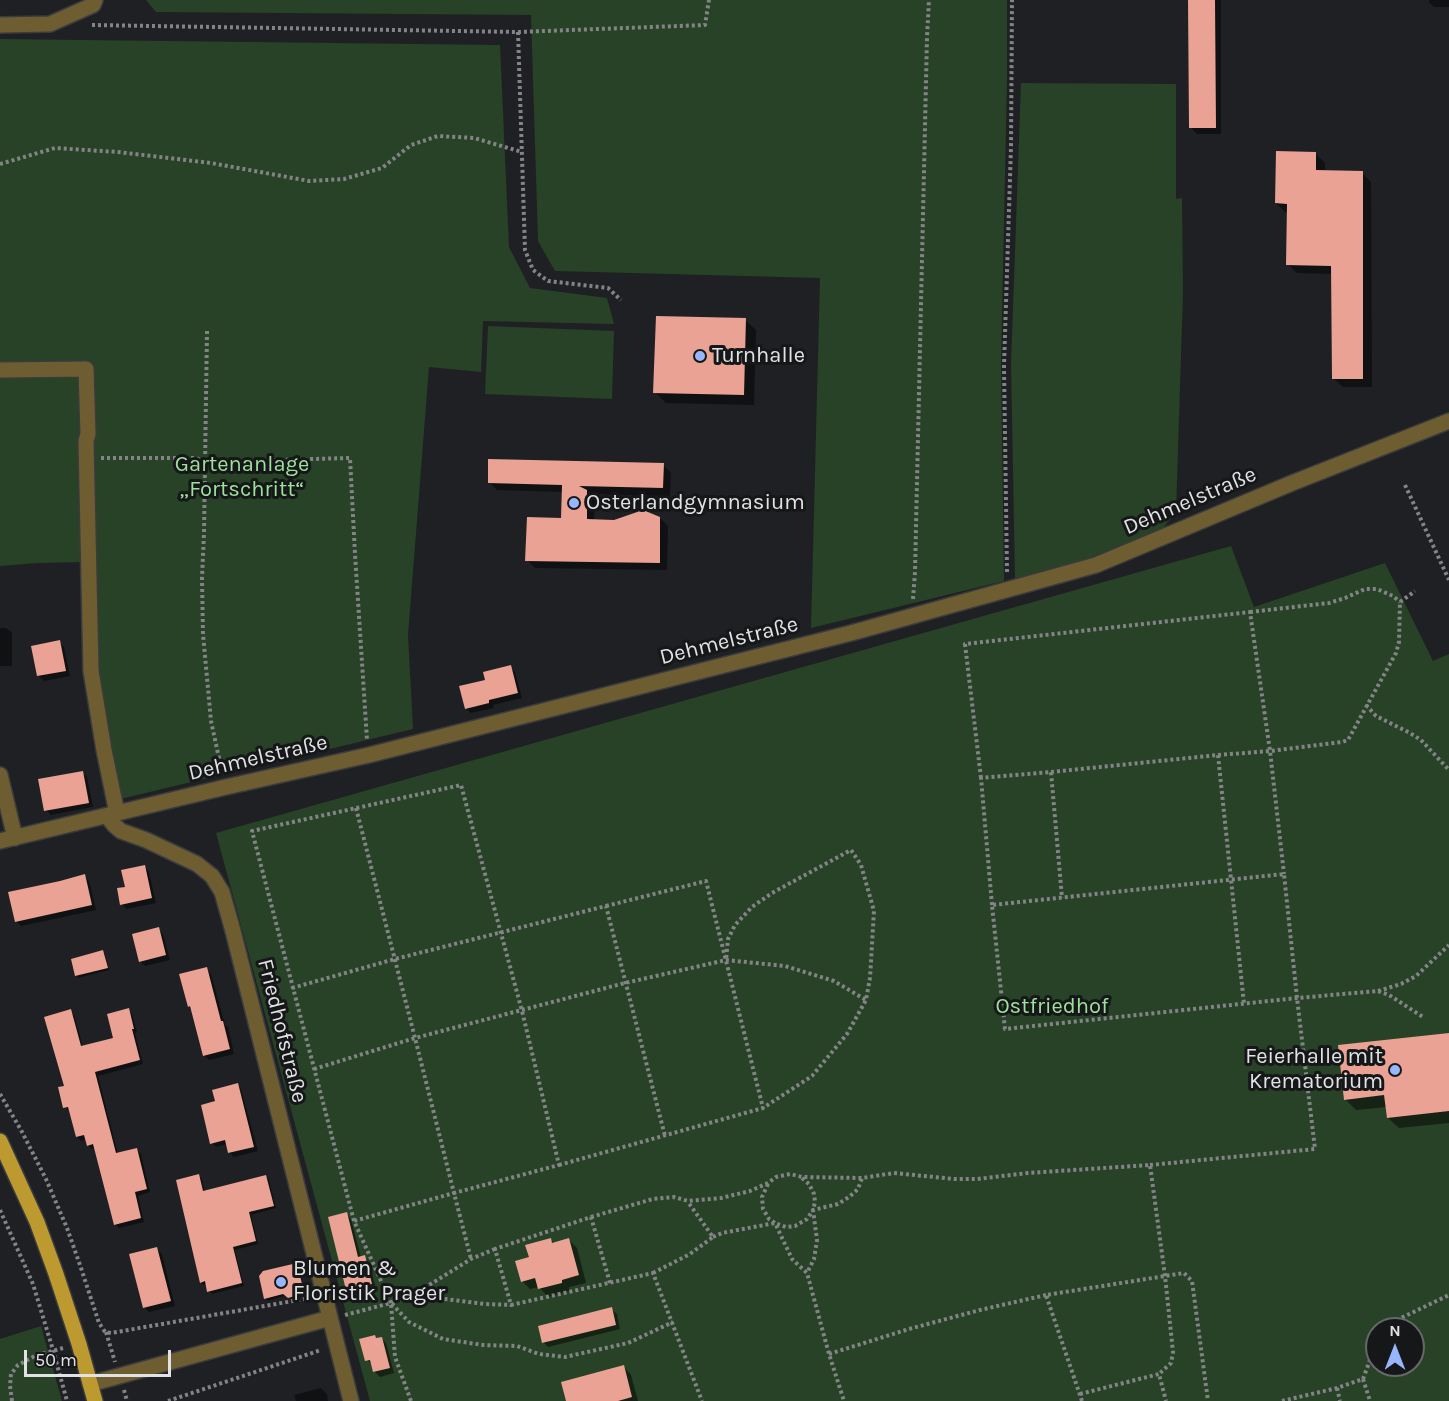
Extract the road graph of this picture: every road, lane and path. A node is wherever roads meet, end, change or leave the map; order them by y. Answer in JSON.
{"nodes":[{"id":1,"x":95,"y":0,"type":"edge"},
{"id":2,"x":709,"y":0,"type":"edge"},
{"id":3,"x":929,"y":0,"type":"edge"},
{"id":4,"x":1012,"y":0,"type":"edge"},
{"id":5,"x":0,"y":25,"type":"edge"},
{"id":6,"x":85,"y":25,"type":"dead end"},
{"id":7,"x":518,"y":32,"type":"junction"},
{"id":8,"x":522,"y":152,"type":"junction"},
{"id":9,"x":0,"y":164,"type":"edge"},
{"id":10,"x":621,"y":300,"type":"dead end"},
{"id":11,"x":207,"y":331,"type":"dead end"},
{"id":12,"x":0,"y":370,"type":"edge"},
{"id":13,"x":1449,"y":421,"type":"edge"},
{"id":14,"x":87,"y":458,"type":"junction"},
{"id":15,"x":206,"y":462,"type":"junction"},
{"id":16,"x":1405,"y":485,"type":"dead end"},
{"id":17,"x":1449,"y":580,"type":"edge"},
{"id":18,"x":1008,"y":590,"type":"junction"},
{"id":19,"x":1415,"y":591,"type":"dead end"},
{"id":20,"x":1400,"y":602,"type":"junction"},
{"id":21,"x":1250,"y":612,"type":"junction"},
{"id":22,"x":912,"y":617,"type":"junction"},
{"id":23,"x":1366,"y":705,"type":"junction"},
{"id":24,"x":1270,"y":751,"type":"junction"},
{"id":25,"x":369,"y":755,"type":"junction"},
{"id":26,"x":1218,"y":755,"type":"junction"},
{"id":27,"x":1449,"y":770,"type":"edge"},
{"id":28,"x":1051,"y":772,"type":"junction"},
{"id":29,"x":0,"y":775,"type":"edge"},
{"id":30,"x":981,"y":778,"type":"junction"},
{"id":31,"x":226,"y":788,"type":"junction"},
{"id":32,"x":356,"y":808,"type":"junction"},
{"id":33,"x":112,"y":814,"type":"junction"},
{"id":34,"x":8,"y":840,"type":"edge"},
{"id":35,"x":1284,"y":874,"type":"junction"},
{"id":36,"x":1231,"y":880,"type":"junction"},
{"id":37,"x":1062,"y":898,"type":"junction"},
{"id":38,"x":992,"y":905,"type":"junction"},
{"id":39,"x":606,"y":906,"type":"junction"},
{"id":40,"x":501,"y":932,"type":"junction"},
{"id":41,"x":1449,"y":945,"type":"edge"},
{"id":42,"x":395,"y":960,"type":"junction"},
{"id":43,"x":726,"y":960,"type":"junction"},
{"id":44,"x":625,"y":983,"type":"junction"},
{"id":45,"x":292,"y":988,"type":"junction"},
{"id":46,"x":1378,"y":991,"type":"junction"},
{"id":47,"x":1297,"y":999,"type":"junction"},
{"id":48,"x":866,"y":1000,"type":"junction"},
{"id":49,"x":1244,"y":1004,"type":"junction"},
{"id":50,"x":522,"y":1011,"type":"junction"},
{"id":51,"x":1423,"y":1017,"type":"dead end"},
{"id":52,"x":416,"y":1038,"type":"junction"},
{"id":53,"x":314,"y":1069,"type":"junction"},
{"id":54,"x":0,"y":1094,"type":"edge"},
{"id":55,"x":763,"y":1108,"type":"junction"},
{"id":56,"x":665,"y":1136,"type":"junction"},
{"id":57,"x":0,"y":1141,"type":"edge"},
{"id":58,"x":559,"y":1165,"type":"junction"},
{"id":59,"x":1150,"y":1165,"type":"junction"},
{"id":60,"x":802,"y":1177,"type":"junction"},
{"id":61,"x":862,"y":1178,"type":"junction"},
{"id":62,"x":768,"y":1183,"type":"junction"},
{"id":63,"x":454,"y":1193,"type":"junction"},
{"id":64,"x":688,"y":1201,"type":"junction"},
{"id":65,"x":0,"y":1210,"type":"edge"},
{"id":66,"x":813,"y":1210,"type":"junction"},
{"id":67,"x":591,"y":1217,"type":"junction"},
{"id":68,"x":354,"y":1221,"type":"junction"},
{"id":69,"x":776,"y":1223,"type":"junction"},
{"id":70,"x":713,"y":1237,"type":"junction"},
{"id":71,"x":495,"y":1249,"type":"junction"},
{"id":72,"x":471,"y":1259,"type":"junction"},
{"id":73,"x":653,"y":1273,"type":"junction"},
{"id":74,"x":807,"y":1273,"type":"junction"},
{"id":75,"x":1165,"y":1276,"type":"junction"},
{"id":76,"x":610,"y":1283,"type":"junction"},
{"id":77,"x":325,"y":1295,"type":"junction"},
{"id":78,"x":413,"y":1295,"type":"junction"},
{"id":79,"x":1046,"y":1295,"type":"junction"},
{"id":80,"x":1449,"y":1295,"type":"edge"},
{"id":81,"x":391,"y":1303,"type":"junction"},
{"id":82,"x":511,"y":1305,"type":"junction"},
{"id":83,"x":1403,"y":1317,"type":"edge"},
{"id":84,"x":330,"y":1318,"type":"junction"},
{"id":85,"x":673,"y":1322,"type":"junction"},
{"id":86,"x":336,"y":1344,"type":"junction"},
{"id":87,"x":46,"y":1353,"type":"dead end"},
{"id":88,"x":829,"y":1354,"type":"junction"},
{"id":89,"x":1159,"y":1374,"type":"junction"},
{"id":90,"x":1365,"y":1374,"type":"edge"},
{"id":91,"x":1363,"y":1379,"type":"junction"},
{"id":92,"x":90,"y":1384,"type":"junction"},
{"id":93,"x":1337,"y":1388,"type":"junction"},
{"id":94,"x":1080,"y":1394,"type":"junction"},
{"id":95,"x":12,"y":1401,"type":"edge"},
{"id":96,"x":67,"y":1401,"type":"edge"},
{"id":97,"x":95,"y":1401,"type":"edge"},
{"id":98,"x":168,"y":1401,"type":"edge"},
{"id":99,"x":351,"y":1401,"type":"edge"},
{"id":100,"x":411,"y":1401,"type":"edge"},
{"id":101,"x":702,"y":1401,"type":"edge"},
{"id":102,"x":844,"y":1401,"type":"edge"},
{"id":103,"x":1082,"y":1401,"type":"edge"},
{"id":104,"x":1166,"y":1401,"type":"edge"},
{"id":105,"x":1208,"y":1401,"type":"edge"},
{"id":106,"x":1282,"y":1401,"type":"edge"},
{"id":107,"x":1340,"y":1401,"type":"edge"},
{"id":108,"x":1370,"y":1401,"type":"edge"}],
"edges":[{"from":1,"to":5,"type":"street"},
{"from":2,"to":7,"type":"path"},
{"from":3,"to":22,"type":"path"},
{"from":4,"to":18,"type":"path"},
{"from":6,"to":7,"type":"path"},
{"from":7,"to":8,"type":"path"},
{"from":8,"to":9,"type":"path"},
{"from":8,"to":10,"type":"path"},
{"from":11,"to":15,"type":"path"},
{"from":12,"to":14,"type":"street"},
{"from":13,"to":18,"type":"street","name":"Dehmelstraße"},
{"from":14,"to":15,"type":"path"},
{"from":14,"to":33,"type":"street"},
{"from":15,"to":25,"type":"path"},
{"from":15,"to":31,"type":"path"},
{"from":16,"to":17,"type":"path"},
{"from":18,"to":22,"type":"street","name":"Dehmelstraße"},
{"from":19,"to":20,"type":"path"},
{"from":20,"to":21,"type":"path"},
{"from":20,"to":23,"type":"path"},
{"from":21,"to":24,"type":"path"},
{"from":21,"to":30,"type":"path"},
{"from":22,"to":25,"type":"street","name":"Dehmelstraße"},
{"from":23,"to":24,"type":"path"},
{"from":23,"to":27,"type":"path"},
{"from":24,"to":26,"type":"path"},
{"from":24,"to":35,"type":"path"},
{"from":25,"to":31,"type":"street","name":"Dehmelstraße"},
{"from":26,"to":28,"type":"path"},
{"from":26,"to":36,"type":"path"},
{"from":28,"to":30,"type":"path"},
{"from":28,"to":37,"type":"path"},
{"from":29,"to":34,"type":"street"},
{"from":30,"to":38,"type":"path"},
{"from":31,"to":33,"type":"street","name":"Dehmelstraße"},
{"from":32,"to":40,"type":"path"},
{"from":32,"to":42,"type":"path"},
{"from":32,"to":45,"type":"path"},
{"from":33,"to":34,"type":"street","name":"Dehmelstraße"},
{"from":33,"to":77,"type":"street","name":"Friedhofstraße"},
{"from":35,"to":36,"type":"path"},
{"from":35,"to":47,"type":"path"},
{"from":36,"to":37,"type":"path"},
{"from":36,"to":49,"type":"path"},
{"from":37,"to":38,"type":"path"},
{"from":38,"to":49,"type":"path"},
{"from":39,"to":40,"type":"path"},
{"from":39,"to":43,"type":"path"},
{"from":39,"to":44,"type":"path"},
{"from":40,"to":42,"type":"path"},
{"from":40,"to":50,"type":"path"},
{"from":41,"to":46,"type":"path"},
{"from":42,"to":45,"type":"path"},
{"from":42,"to":52,"type":"path"},
{"from":43,"to":44,"type":"path"},
{"from":43,"to":48,"type":"path"},
{"from":43,"to":48,"type":"path"},
{"from":43,"to":55,"type":"path"},
{"from":44,"to":50,"type":"path"},
{"from":44,"to":56,"type":"path"},
{"from":45,"to":53,"type":"path"},
{"from":46,"to":47,"type":"path"},
{"from":46,"to":51,"type":"path"},
{"from":47,"to":49,"type":"path"},
{"from":47,"to":59,"type":"path"},
{"from":48,"to":55,"type":"path"},
{"from":50,"to":52,"type":"path"},
{"from":50,"to":58,"type":"path"},
{"from":52,"to":53,"type":"path"},
{"from":52,"to":63,"type":"path"},
{"from":53,"to":68,"type":"path"},
{"from":54,"to":77,"type":"path"},
{"from":55,"to":56,"type":"path"},
{"from":56,"to":58,"type":"path"},
{"from":57,"to":92,"type":"main road"},
{"from":58,"to":63,"type":"path"},
{"from":59,"to":61,"type":"path"},
{"from":59,"to":75,"type":"path"},
{"from":60,"to":61,"type":"path"},
{"from":60,"to":62,"type":"path"},
{"from":60,"to":66,"type":"path"},
{"from":61,"to":66,"type":"path"},
{"from":62,"to":64,"type":"path"},
{"from":62,"to":69,"type":"path"},
{"from":63,"to":68,"type":"path"},
{"from":63,"to":72,"type":"path"},
{"from":64,"to":67,"type":"path"},
{"from":64,"to":70,"type":"path"},
{"from":65,"to":96,"type":"path"},
{"from":66,"to":69,"type":"path"},
{"from":66,"to":74,"type":"path"},
{"from":67,"to":71,"type":"path"},
{"from":67,"to":76,"type":"path"},
{"from":68,"to":81,"type":"path"},
{"from":69,"to":70,"type":"path"},
{"from":69,"to":74,"type":"path"},
{"from":70,"to":73,"type":"path"},
{"from":71,"to":72,"type":"path"},
{"from":71,"to":82,"type":"path"},
{"from":72,"to":78,"type":"path"},
{"from":73,"to":76,"type":"path"},
{"from":73,"to":85,"type":"path"},
{"from":74,"to":88,"type":"path"},
{"from":75,"to":79,"type":"path"},
{"from":75,"to":89,"type":"path"},
{"from":75,"to":105,"type":"path"},
{"from":76,"to":82,"type":"path"},
{"from":77,"to":84,"type":"street","name":"Friedhofstraße"},
{"from":78,"to":81,"type":"path"},
{"from":78,"to":82,"type":"path"},
{"from":79,"to":88,"type":"path"},
{"from":79,"to":94,"type":"path"},
{"from":80,"to":83,"type":"path"},
{"from":81,"to":84,"type":"path"},
{"from":81,"to":85,"type":"path"},
{"from":81,"to":100,"type":"path"},
{"from":84,"to":86,"type":"street","name":"Friedhofstraße"},
{"from":84,"to":92,"type":"street"},
{"from":85,"to":101,"type":"path"},
{"from":86,"to":98,"type":"path"},
{"from":86,"to":99,"type":"street","name":"Friedhofstraße"},
{"from":87,"to":95,"type":"path"},
{"from":88,"to":102,"type":"path"},
{"from":89,"to":94,"type":"path"},
{"from":89,"to":104,"type":"path"},
{"from":90,"to":91,"type":"path"},
{"from":91,"to":93,"type":"path"},
{"from":91,"to":108,"type":"path"},
{"from":92,"to":97,"type":"main road"},
{"from":93,"to":106,"type":"path"},
{"from":93,"to":107,"type":"path"},
{"from":94,"to":103,"type":"path"}]}
